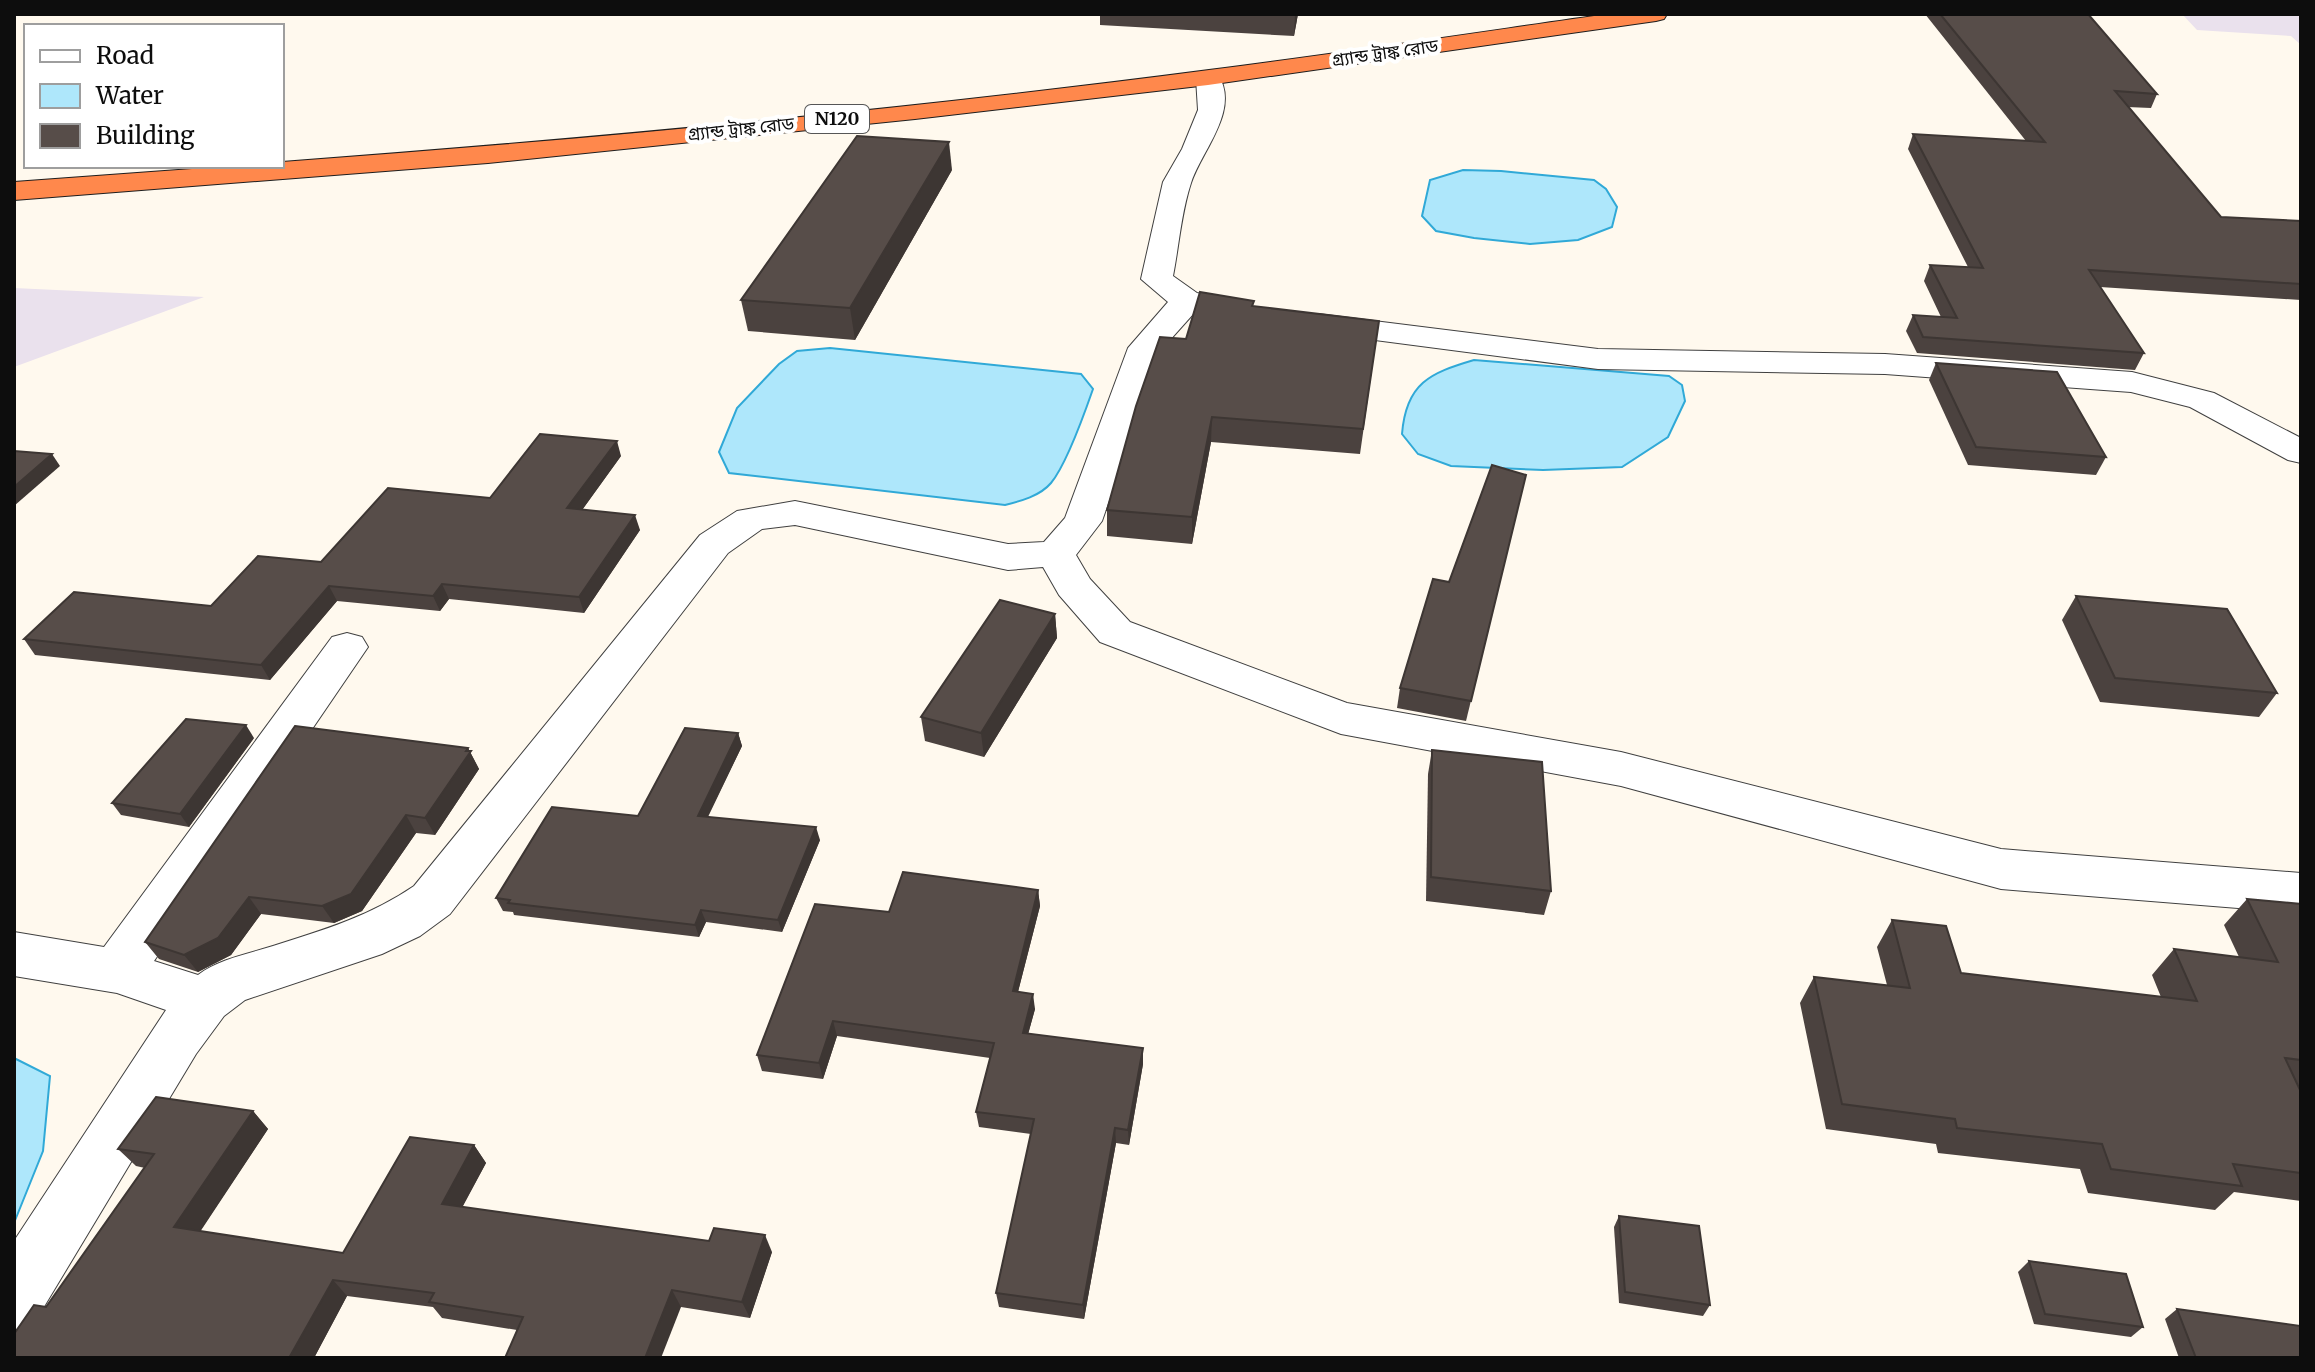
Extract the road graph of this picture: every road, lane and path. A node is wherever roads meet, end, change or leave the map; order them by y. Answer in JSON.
{"nodes":[{"id":1,"x":1656,"y":14,"type":"edge"},
{"id":2,"x":1208,"y":78,"type":"junction"},
{"id":3,"x":14,"y":191,"type":"edge"},
{"id":4,"x":1187,"y":301,"type":"junction"},
{"id":5,"x":1247,"y":312,"type":"edge"},
{"id":6,"x":1293,"y":320,"type":"edge"},
{"id":7,"x":2301,"y":452,"type":"edge"},
{"id":8,"x":1056,"y":554,"type":"junction"},
{"id":9,"x":347,"y":647,"type":"dead end"},
{"id":10,"x":2301,"y":893,"type":"edge"},
{"id":11,"x":14,"y":954,"type":"edge"},
{"id":12,"x":117,"y":971,"type":"junction"},
{"id":13,"x":205,"y":1000,"type":"junction"},
{"id":14,"x":14,"y":1298,"type":"edge"}],
"edges":[{"from":1,"to":2,"type":"highway","name":"গ্র্যান্ড ট্রাঙ্ক রোড","number":"N120"},
{"from":2,"to":3,"type":"highway","name":"গ্র্যান্ড ট্রাঙ্ক রোড","number":"N120"},
{"from":2,"to":4,"type":"street"},
{"from":4,"to":5,"type":"street"},
{"from":4,"to":8,"type":"street"},
{"from":6,"to":7,"type":"street"},
{"from":8,"to":10,"type":"street"},
{"from":8,"to":13,"type":"street"},
{"from":9,"to":12,"type":"street"},
{"from":11,"to":12,"type":"street"},
{"from":12,"to":13,"type":"street"},
{"from":13,"to":14,"type":"street"}]}
